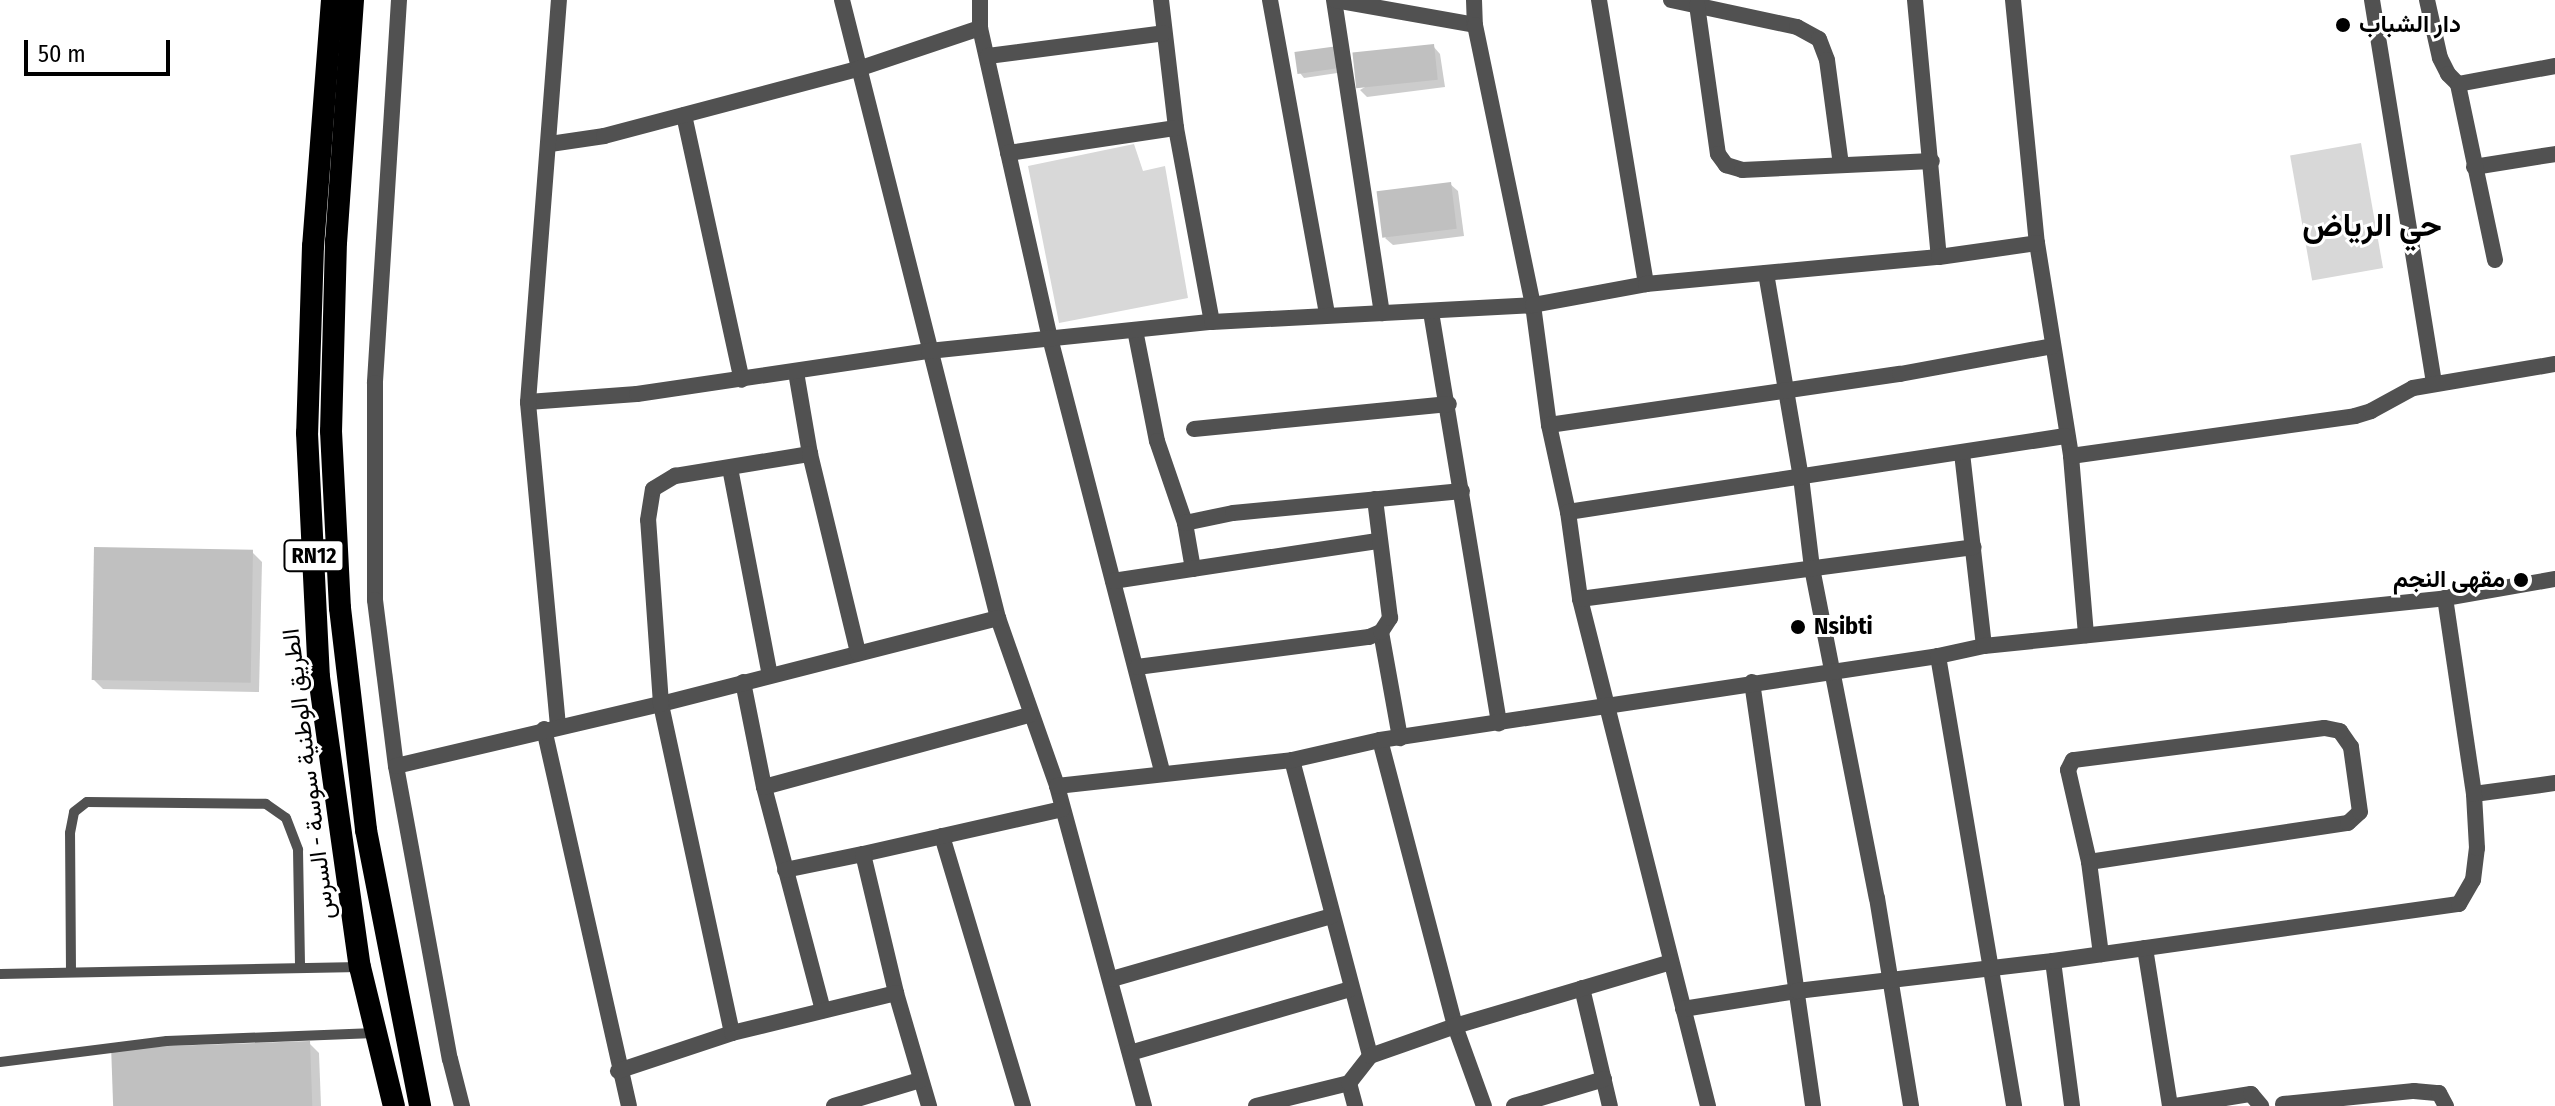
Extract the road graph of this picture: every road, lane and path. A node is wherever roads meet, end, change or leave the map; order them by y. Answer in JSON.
{"nodes":[{"id":1,"x":332,"y":0,"type":"edge"},
{"id":2,"x":353,"y":0,"type":"edge"},
{"id":3,"x":399,"y":0,"type":"edge"},
{"id":4,"x":559,"y":0,"type":"edge"},
{"id":5,"x":842,"y":0,"type":"edge"},
{"id":6,"x":980,"y":0,"type":"edge"},
{"id":7,"x":1161,"y":0,"type":"edge"},
{"id":8,"x":1270,"y":0,"type":"edge"},
{"id":9,"x":1335,"y":0,"type":"edge"},
{"id":10,"x":1474,"y":0,"type":"edge"},
{"id":11,"x":1599,"y":0,"type":"edge"},
{"id":12,"x":1671,"y":0,"type":"edge"},
{"id":13,"x":1915,"y":0,"type":"edge"},
{"id":14,"x":2013,"y":0,"type":"edge"},
{"id":15,"x":2372,"y":0,"type":"edge"},
{"id":16,"x":2427,"y":0,"type":"edge"},
{"id":17,"x":1697,"y":5,"type":"junction"},
{"id":18,"x":1475,"y":25,"type":"junction"},
{"id":19,"x":980,"y":28,"type":"junction"},
{"id":20,"x":1164,"y":33,"type":"junction"},
{"id":21,"x":988,"y":56,"type":"junction"},
{"id":22,"x":2555,"y":66,"type":"edge"},
{"id":23,"x":858,"y":69,"type":"junction"},
{"id":24,"x":2458,"y":84,"type":"junction"},
{"id":25,"x":684,"y":115,"type":"junction"},
{"id":26,"x":1176,"y":128,"type":"junction"},
{"id":27,"x":550,"y":144,"type":"junction"},
{"id":28,"x":1008,"y":153,"type":"junction"},
{"id":29,"x":2555,"y":154,"type":"edge"},
{"id":30,"x":1932,"y":161,"type":"junction"},
{"id":31,"x":1841,"y":165,"type":"junction"},
{"id":32,"x":2474,"y":167,"type":"junction"},
{"id":33,"x":2037,"y":243,"type":"junction"},
{"id":34,"x":1939,"y":257,"type":"junction"},
{"id":35,"x":2495,"y":260,"type":"dead end"},
{"id":36,"x":1766,"y":273,"type":"junction"},
{"id":37,"x":1646,"y":284,"type":"junction"},
{"id":38,"x":1533,"y":305,"type":"junction"},
{"id":39,"x":1431,"y":312,"type":"junction"},
{"id":40,"x":1382,"y":313,"type":"junction"},
{"id":41,"x":1327,"y":315,"type":"junction"},
{"id":42,"x":1212,"y":322,"type":"junction"},
{"id":43,"x":1135,"y":330,"type":"junction"},
{"id":44,"x":1050,"y":338,"type":"junction"},
{"id":45,"x":2052,"y":346,"type":"junction"},
{"id":46,"x":929,"y":351,"type":"junction"},
{"id":47,"x":2555,"y":364,"type":"edge"},
{"id":48,"x":796,"y":372,"type":"junction"},
{"id":49,"x":742,"y":380,"type":"junction"},
{"id":50,"x":2434,"y":383,"type":"junction"},
{"id":51,"x":1785,"y":391,"type":"junction"},
{"id":52,"x":528,"y":402,"type":"junction"},
{"id":53,"x":1449,"y":404,"type":"junction"},
{"id":54,"x":1549,"y":425,"type":"junction"},
{"id":55,"x":1194,"y":429,"type":"dead end"},
{"id":56,"x":2065,"y":436,"type":"junction"},
{"id":57,"x":1962,"y":453,"type":"junction"},
{"id":58,"x":810,"y":454,"type":"junction"},
{"id":59,"x":2071,"y":456,"type":"junction"},
{"id":60,"x":730,"y":468,"type":"junction"},
{"id":61,"x":1801,"y":477,"type":"junction"},
{"id":62,"x":1462,"y":491,"type":"junction"},
{"id":63,"x":1375,"y":499,"type":"junction"},
{"id":64,"x":1568,"y":512,"type":"junction"},
{"id":65,"x":1185,"y":523,"type":"junction"},
{"id":66,"x":1379,"y":541,"type":"junction"},
{"id":67,"x":1974,"y":547,"type":"junction"},
{"id":68,"x":1812,"y":568,"type":"junction"},
{"id":69,"x":1193,"y":569,"type":"junction"},
{"id":70,"x":2555,"y":579,"type":"edge"},
{"id":71,"x":1113,"y":581,"type":"junction"},
{"id":72,"x":2445,"y":598,"type":"junction"},
{"id":73,"x":1580,"y":599,"type":"junction"},
{"id":74,"x":998,"y":618,"type":"junction"},
{"id":75,"x":1381,"y":632,"type":"junction"},
{"id":76,"x":2086,"y":635,"type":"junction"},
{"id":77,"x":1984,"y":646,"type":"junction"},
{"id":78,"x":858,"y":653,"type":"junction"},
{"id":79,"x":1938,"y":656,"type":"junction"},
{"id":80,"x":1137,"y":667,"type":"junction"},
{"id":81,"x":1831,"y":670,"type":"junction"},
{"id":82,"x":770,"y":675,"type":"junction"},
{"id":83,"x":743,"y":682,"type":"junction"},
{"id":84,"x":1752,"y":682,"type":"junction"},
{"id":85,"x":661,"y":704,"type":"junction"},
{"id":86,"x":1606,"y":707,"type":"junction"},
{"id":87,"x":1029,"y":715,"type":"junction"},
{"id":88,"x":1499,"y":723,"type":"junction"},
{"id":89,"x":551,"y":727,"type":"junction"},
{"id":90,"x":1400,"y":738,"type":"junction"},
{"id":91,"x":1380,"y":740,"type":"junction"},
{"id":92,"x":1292,"y":760,"type":"junction"},
{"id":93,"x":396,"y":766,"type":"junction"},
{"id":94,"x":1162,"y":772,"type":"junction"},
{"id":95,"x":2555,"y":783,"type":"edge"},
{"id":96,"x":1057,"y":786,"type":"junction"},
{"id":97,"x":764,"y":787,"type":"junction"},
{"id":98,"x":2474,"y":794,"type":"junction"},
{"id":99,"x":1062,"y":809,"type":"junction"},
{"id":100,"x":942,"y":836,"type":"junction"},
{"id":101,"x":863,"y":854,"type":"junction"},
{"id":102,"x":2089,"y":862,"type":"junction"},
{"id":103,"x":785,"y":870,"type":"junction"},
{"id":104,"x":1332,"y":916,"type":"junction"},
{"id":105,"x":2145,"y":948,"type":"junction"},
{"id":106,"x":2101,"y":954,"type":"junction"},
{"id":107,"x":2053,"y":961,"type":"junction"},
{"id":108,"x":1671,"y":962,"type":"junction"},
{"id":109,"x":360,"y":967,"type":"junction"},
{"id":110,"x":300,"y":968,"type":"junction"},
{"id":111,"x":1993,"y":968,"type":"junction"},
{"id":112,"x":71,"y":972,"type":"junction"},
{"id":113,"x":0,"y":974,"type":"edge"},
{"id":114,"x":1112,"y":979,"type":"junction"},
{"id":115,"x":1891,"y":980,"type":"junction"},
{"id":116,"x":1582,"y":988,"type":"junction"},
{"id":117,"x":1351,"y":989,"type":"junction"},
{"id":118,"x":1797,"y":991,"type":"junction"},
{"id":119,"x":896,"y":993,"type":"junction"},
{"id":120,"x":1683,"y":1009,"type":"junction"},
{"id":121,"x":823,"y":1010,"type":"junction"},
{"id":122,"x":1455,"y":1026,"type":"junction"},
{"id":123,"x":375,"y":1033,"type":"junction"},
{"id":124,"x":732,"y":1033,"type":"junction"},
{"id":125,"x":1130,"y":1053,"type":"junction"},
{"id":126,"x":1370,"y":1056,"type":"junction"},
{"id":127,"x":0,"y":1062,"type":"edge"},
{"id":128,"x":618,"y":1071,"type":"junction"},
{"id":129,"x":1604,"y":1079,"type":"junction"},
{"id":130,"x":920,"y":1080,"type":"junction"},
{"id":131,"x":1349,"y":1083,"type":"junction"},
{"id":132,"x":2283,"y":1104,"type":"edge"},
{"id":133,"x":394,"y":1106,"type":"edge"},
{"id":134,"x":420,"y":1106,"type":"edge"},
{"id":135,"x":462,"y":1106,"type":"edge"},
{"id":136,"x":629,"y":1106,"type":"edge"},
{"id":137,"x":834,"y":1106,"type":"edge"},
{"id":138,"x":929,"y":1106,"type":"edge"},
{"id":139,"x":1023,"y":1106,"type":"edge"},
{"id":140,"x":1144,"y":1106,"type":"edge"},
{"id":141,"x":1256,"y":1106,"type":"edge"},
{"id":142,"x":1355,"y":1106,"type":"edge"},
{"id":143,"x":1484,"y":1106,"type":"edge"},
{"id":144,"x":1514,"y":1106,"type":"edge"},
{"id":145,"x":1610,"y":1106,"type":"edge"},
{"id":146,"x":1708,"y":1106,"type":"edge"},
{"id":147,"x":1813,"y":1106,"type":"edge"},
{"id":148,"x":1911,"y":1106,"type":"edge"},
{"id":149,"x":2014,"y":1106,"type":"edge"},
{"id":150,"x":2072,"y":1106,"type":"edge"},
{"id":151,"x":2172,"y":1106,"type":"edge"},
{"id":152,"x":2261,"y":1106,"type":"edge"},
{"id":153,"x":2446,"y":1106,"type":"edge"}],
"edges":[{"from":1,"to":109,"type":"highway","name":"الطريق الوطنية سوسة - السرس","number":"RN12"},
{"from":2,"to":134,"type":"highway","name":"الطريق الوطنية سوسة - السرس","number":"RN12"},
{"from":3,"to":93,"type":"street"},
{"from":4,"to":27,"type":"street"},
{"from":5,"to":23,"type":"street"},
{"from":6,"to":19,"type":"street"},
{"from":7,"to":20,"type":"street"},
{"from":8,"to":41,"type":"street"},
{"from":9,"to":18,"type":"street"},
{"from":9,"to":40,"type":"street"},
{"from":10,"to":18,"type":"street"},
{"from":11,"to":37,"type":"street"},
{"from":12,"to":17,"type":"street"},
{"from":13,"to":30,"type":"street"},
{"from":14,"to":33,"type":"street"},
{"from":15,"to":50,"type":"street"},
{"from":16,"to":24,"type":"street"},
{"from":17,"to":31,"type":"street"},
{"from":17,"to":31,"type":"street"},
{"from":18,"to":38,"type":"street"},
{"from":19,"to":21,"type":"street"},
{"from":19,"to":23,"type":"street"},
{"from":20,"to":21,"type":"street"},
{"from":20,"to":26,"type":"street"},
{"from":21,"to":28,"type":"street"},
{"from":22,"to":24,"type":"street"},
{"from":23,"to":25,"type":"street"},
{"from":23,"to":46,"type":"street"},
{"from":24,"to":32,"type":"street"},
{"from":25,"to":27,"type":"street"},
{"from":25,"to":49,"type":"street"},
{"from":26,"to":28,"type":"street"},
{"from":26,"to":42,"type":"street"},
{"from":27,"to":52,"type":"street"},
{"from":28,"to":44,"type":"street"},
{"from":29,"to":32,"type":"street"},
{"from":30,"to":31,"type":"street"},
{"from":30,"to":34,"type":"street"},
{"from":32,"to":35,"type":"street"},
{"from":33,"to":34,"type":"street"},
{"from":33,"to":45,"type":"street"},
{"from":34,"to":36,"type":"street"},
{"from":36,"to":37,"type":"street"},
{"from":36,"to":51,"type":"street"},
{"from":37,"to":38,"type":"street"},
{"from":38,"to":39,"type":"street"},
{"from":38,"to":54,"type":"street"},
{"from":39,"to":40,"type":"street"},
{"from":39,"to":53,"type":"street"},
{"from":40,"to":41,"type":"street"},
{"from":41,"to":42,"type":"street"},
{"from":42,"to":43,"type":"street"},
{"from":43,"to":44,"type":"street"},
{"from":43,"to":65,"type":"street"},
{"from":44,"to":46,"type":"street"},
{"from":44,"to":71,"type":"street"},
{"from":45,"to":51,"type":"street"},
{"from":45,"to":56,"type":"street"},
{"from":46,"to":48,"type":"street"},
{"from":46,"to":74,"type":"street"},
{"from":47,"to":50,"type":"street"},
{"from":48,"to":49,"type":"street"},
{"from":48,"to":58,"type":"street"},
{"from":49,"to":52,"type":"street"},
{"from":50,"to":59,"type":"street"},
{"from":51,"to":54,"type":"street"},
{"from":51,"to":61,"type":"street"},
{"from":52,"to":89,"type":"street"},
{"from":53,"to":55,"type":"street"},
{"from":53,"to":62,"type":"street"},
{"from":54,"to":64,"type":"street"},
{"from":56,"to":57,"type":"street"},
{"from":56,"to":59,"type":"street"},
{"from":57,"to":61,"type":"street"},
{"from":57,"to":67,"type":"street"},
{"from":58,"to":60,"type":"street"},
{"from":58,"to":78,"type":"street"},
{"from":59,"to":76,"type":"street"},
{"from":60,"to":82,"type":"street"},
{"from":60,"to":85,"type":"street"},
{"from":61,"to":64,"type":"street"},
{"from":61,"to":68,"type":"street"},
{"from":62,"to":63,"type":"street"},
{"from":62,"to":88,"type":"street"},
{"from":63,"to":65,"type":"street"},
{"from":63,"to":66,"type":"street"},
{"from":64,"to":73,"type":"street"},
{"from":65,"to":69,"type":"street"},
{"from":66,"to":69,"type":"street"},
{"from":66,"to":75,"type":"street"},
{"from":67,"to":68,"type":"street"},
{"from":67,"to":77,"type":"street"},
{"from":68,"to":73,"type":"street"},
{"from":68,"to":81,"type":"street"},
{"from":69,"to":71,"type":"street"},
{"from":70,"to":72,"type":"street"},
{"from":71,"to":80,"type":"street"},
{"from":72,"to":76,"type":"street"},
{"from":72,"to":98,"type":"street"},
{"from":73,"to":86,"type":"street"},
{"from":74,"to":78,"type":"street"},
{"from":74,"to":87,"type":"street"},
{"from":75,"to":80,"type":"street"},
{"from":75,"to":90,"type":"street"},
{"from":76,"to":77,"type":"street"},
{"from":77,"to":79,"type":"street"},
{"from":78,"to":82,"type":"street"},
{"from":79,"to":81,"type":"street"},
{"from":79,"to":111,"type":"street"},
{"from":80,"to":94,"type":"street"},
{"from":81,"to":84,"type":"street"},
{"from":81,"to":115,"type":"street"},
{"from":82,"to":83,"type":"street"},
{"from":83,"to":85,"type":"street"},
{"from":83,"to":97,"type":"street"},
{"from":84,"to":86,"type":"street"},
{"from":84,"to":118,"type":"street"},
{"from":85,"to":89,"type":"street"},
{"from":85,"to":124,"type":"street"},
{"from":86,"to":88,"type":"street"},
{"from":86,"to":108,"type":"street"},
{"from":87,"to":96,"type":"street"},
{"from":87,"to":97,"type":"street"},
{"from":88,"to":90,"type":"street"},
{"from":89,"to":93,"type":"street"},
{"from":89,"to":128,"type":"street"},
{"from":90,"to":91,"type":"street"},
{"from":91,"to":92,"type":"street"},
{"from":91,"to":122,"type":"street"},
{"from":92,"to":94,"type":"street"},
{"from":92,"to":104,"type":"street"},
{"from":93,"to":135,"type":"street"},
{"from":94,"to":96,"type":"street"},
{"from":95,"to":98,"type":"street"},
{"from":96,"to":99,"type":"street"},
{"from":97,"to":103,"type":"street"},
{"from":98,"to":105,"type":"street"},
{"from":99,"to":100,"type":"street"},
{"from":99,"to":114,"type":"street"},
{"from":100,"to":101,"type":"street"},
{"from":100,"to":139,"type":"street"},
{"from":101,"to":103,"type":"street"},
{"from":101,"to":119,"type":"street"},
{"from":102,"to":102,"type":"street"},
{"from":102,"to":106,"type":"street"},
{"from":103,"to":121,"type":"street"},
{"from":104,"to":114,"type":"street"},
{"from":104,"to":117,"type":"street"},
{"from":105,"to":106,"type":"street"},
{"from":105,"to":151,"type":"street"},
{"from":106,"to":107,"type":"street"},
{"from":107,"to":111,"type":"street"},
{"from":107,"to":150,"type":"street"},
{"from":108,"to":116,"type":"street"},
{"from":108,"to":120,"type":"street"},
{"from":109,"to":110,"type":"lane"},
{"from":109,"to":123,"type":"highway","name":"الطريق الوطنية سوسة - السرس","number":"RN12"},
{"from":110,"to":112,"type":"lane"},
{"from":110,"to":112,"type":"lane"},
{"from":111,"to":115,"type":"street"},
{"from":111,"to":149,"type":"street"},
{"from":112,"to":113,"type":"lane"},
{"from":114,"to":125,"type":"street"},
{"from":115,"to":118,"type":"street"},
{"from":115,"to":148,"type":"street"},
{"from":116,"to":122,"type":"street"},
{"from":116,"to":129,"type":"street"},
{"from":117,"to":125,"type":"street"},
{"from":117,"to":126,"type":"street"},
{"from":118,"to":120,"type":"street"},
{"from":118,"to":147,"type":"street"},
{"from":119,"to":121,"type":"street"},
{"from":119,"to":130,"type":"street"},
{"from":120,"to":146,"type":"street"},
{"from":121,"to":124,"type":"street"},
{"from":122,"to":126,"type":"street"},
{"from":122,"to":143,"type":"street"},
{"from":123,"to":127,"type":"lane"},
{"from":123,"to":133,"type":"highway","name":"الطريق الوطنية سوسة - السرس","number":"RN12"},
{"from":124,"to":128,"type":"street"},
{"from":125,"to":140,"type":"street"},
{"from":126,"to":131,"type":"street"},
{"from":128,"to":136,"type":"street"},
{"from":129,"to":144,"type":"street"},
{"from":129,"to":145,"type":"street"},
{"from":130,"to":137,"type":"street"},
{"from":130,"to":138,"type":"street"},
{"from":131,"to":141,"type":"street"},
{"from":131,"to":142,"type":"street"},
{"from":132,"to":153,"type":"street"},
{"from":151,"to":152,"type":"street"}]}
